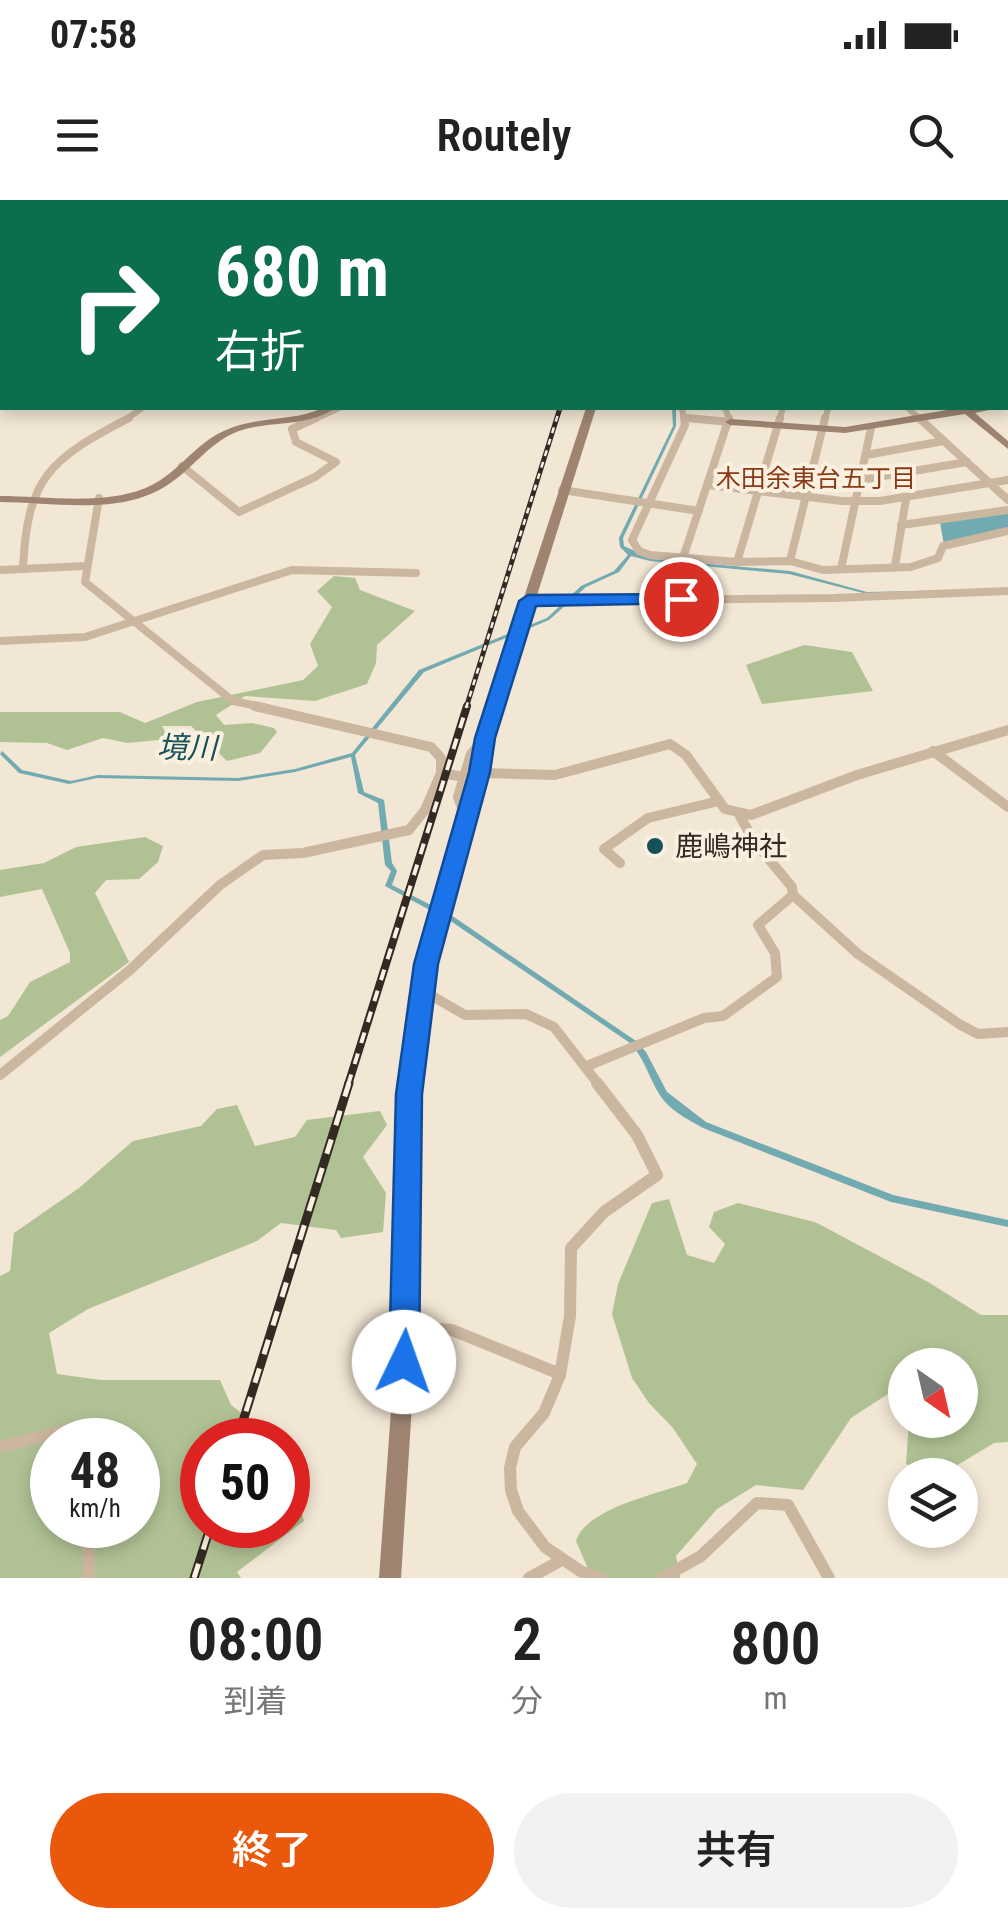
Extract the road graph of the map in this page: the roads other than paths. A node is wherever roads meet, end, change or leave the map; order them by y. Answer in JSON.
{"nodes":[{"id":1,"x":139,"y":410,"type":"edge"},
{"id":2,"x":325,"y":410,"type":"edge"},
{"id":3,"x":334,"y":410,"type":"edge"},
{"id":4,"x":590,"y":410,"type":"edge"},
{"id":5,"x":683,"y":410,"type":"edge"},
{"id":6,"x":726,"y":410,"type":"edge"},
{"id":7,"x":783,"y":410,"type":"edge"},
{"id":8,"x":828,"y":410,"type":"edge"},
{"id":9,"x":910,"y":410,"type":"edge"},
{"id":10,"x":961,"y":410,"type":"edge"},
{"id":11,"x":967,"y":410,"type":"edge"},
{"id":12,"x":686,"y":418,"type":"junction"},
{"id":13,"x":920,"y":419,"type":"junction"},
{"id":14,"x":730,"y":422,"type":"junction"},
{"id":15,"x":779,"y":427,"type":"junction"},
{"id":16,"x":871,"y":428,"type":"junction"},
{"id":17,"x":824,"y":431,"type":"junction"},
{"id":18,"x":944,"y":441,"type":"junction"},
{"id":19,"x":1008,"y":446,"type":"edge"},
{"id":20,"x":866,"y":455,"type":"junction"},
{"id":21,"x":967,"y":462,"type":"junction"},
{"id":22,"x":182,"y":466,"type":"junction"},
{"id":23,"x":860,"y":480,"type":"junction"},
{"id":24,"x":1008,"y":480,"type":"edge"},
{"id":25,"x":990,"y":483,"type":"junction"},
{"id":26,"x":709,"y":485,"type":"junction"},
{"id":27,"x":562,"y":490,"type":"junction"},
{"id":28,"x":759,"y":491,"type":"junction"},
{"id":29,"x":34,"y":498,"type":"junction"},
{"id":30,"x":100,"y":498,"type":"junction"},
{"id":31,"x":806,"y":498,"type":"junction"},
{"id":32,"x":906,"y":499,"type":"junction"},
{"id":33,"x":0,"y":500,"type":"edge"},
{"id":34,"x":1008,"y":500,"type":"edge"},
{"id":35,"x":855,"y":502,"type":"junction"},
{"id":36,"x":648,"y":504,"type":"junction"},
{"id":37,"x":1008,"y":510,"type":"edge"},
{"id":38,"x":699,"y":511,"type":"junction"},
{"id":39,"x":902,"y":525,"type":"junction"},
{"id":40,"x":1008,"y":531,"type":"edge"},
{"id":41,"x":683,"y":558,"type":"junction"},
{"id":42,"x":790,"y":561,"type":"junction"},
{"id":43,"x":737,"y":562,"type":"junction"},
{"id":44,"x":86,"y":566,"type":"junction"},
{"id":45,"x":895,"y":566,"type":"junction"},
{"id":46,"x":841,"y":568,"type":"junction"},
{"id":47,"x":23,"y":569,"type":"junction"},
{"id":48,"x":0,"y":570,"type":"edge"},
{"id":49,"x":416,"y":573,"type":"dead end"},
{"id":50,"x":1008,"y":590,"type":"edge"},
{"id":51,"x":528,"y":601,"type":"junction"},
{"id":52,"x":135,"y":621,"type":"junction"},
{"id":53,"x":0,"y":641,"type":"edge"},
{"id":54,"x":1008,"y":730,"type":"edge"},
{"id":55,"x":933,"y":751,"type":"junction"},
{"id":56,"x":441,"y":774,"type":"junction"},
{"id":57,"x":472,"y":775,"type":"junction"},
{"id":58,"x":719,"y":801,"type":"junction"},
{"id":59,"x":1008,"y":808,"type":"edge"},
{"id":60,"x":740,"y":816,"type":"junction"},
{"id":61,"x":620,"y":862,"type":"dead end"},
{"id":62,"x":793,"y":895,"type":"junction"},
{"id":63,"x":422,"y":990,"type":"junction"},
{"id":64,"x":1008,"y":1032,"type":"edge"},
{"id":65,"x":587,"y":1066,"type":"junction"},
{"id":66,"x":0,"y":1075,"type":"edge"},
{"id":67,"x":407,"y":1326,"type":"junction"},
{"id":68,"x":560,"y":1374,"type":"junction"},
{"id":69,"x":30,"y":1440,"type":"edge"},
{"id":70,"x":0,"y":1448,"type":"edge"},
{"id":71,"x":88,"y":1548,"type":"edge"},
{"id":72,"x":558,"y":1562,"type":"junction"},
{"id":73,"x":89,"y":1578,"type":"edge"},
{"id":74,"x":390,"y":1578,"type":"edge"},
{"id":75,"x":528,"y":1578,"type":"edge"},
{"id":76,"x":602,"y":1578,"type":"edge"},
{"id":77,"x":662,"y":1578,"type":"edge"},
{"id":78,"x":828,"y":1578,"type":"edge"}],
"edges":[{"from":1,"to":29,"type":"street"},
{"from":2,"to":22,"type":"main road"},
{"from":3,"to":22,"type":"street"},
{"from":4,"to":27,"type":"main road"},
{"from":5,"to":12,"type":"street"},
{"from":6,"to":14,"type":"street"},
{"from":7,"to":15,"type":"street"},
{"from":8,"to":17,"type":"street"},
{"from":9,"to":13,"type":"street"},
{"from":10,"to":13,"type":"main road"},
{"from":11,"to":19,"type":"main road"},
{"from":12,"to":14,"type":"street"},
{"from":12,"to":36,"type":"street"},
{"from":13,"to":16,"type":"main road"},
{"from":13,"to":18,"type":"street"},
{"from":14,"to":15,"type":"main road"},
{"from":14,"to":26,"type":"street"},
{"from":15,"to":17,"type":"main road"},
{"from":15,"to":28,"type":"street"},
{"from":16,"to":17,"type":"main road"},
{"from":16,"to":20,"type":"street"},
{"from":17,"to":31,"type":"street"},
{"from":18,"to":20,"type":"street"},
{"from":18,"to":21,"type":"street"},
{"from":20,"to":23,"type":"street"},
{"from":21,"to":23,"type":"street"},
{"from":21,"to":25,"type":"street"},
{"from":22,"to":30,"type":"main road"},
{"from":23,"to":35,"type":"street"},
{"from":24,"to":25,"type":"street"},
{"from":25,"to":32,"type":"street"},
{"from":25,"to":34,"type":"street"},
{"from":26,"to":28,"type":"street"},
{"from":26,"to":38,"type":"street"},
{"from":27,"to":36,"type":"street"},
{"from":27,"to":51,"type":"main road"},
{"from":28,"to":31,"type":"street"},
{"from":28,"to":43,"type":"street"},
{"from":29,"to":30,"type":"main road"},
{"from":29,"to":33,"type":"main road"},
{"from":29,"to":47,"type":"street"},
{"from":30,"to":44,"type":"street"},
{"from":31,"to":35,"type":"street"},
{"from":31,"to":42,"type":"street"},
{"from":32,"to":35,"type":"street"},
{"from":32,"to":39,"type":"street"},
{"from":35,"to":46,"type":"street"},
{"from":36,"to":38,"type":"street"},
{"from":36,"to":41,"type":"street"},
{"from":37,"to":39,"type":"street"},
{"from":38,"to":41,"type":"street"},
{"from":39,"to":45,"type":"street"},
{"from":40,"to":45,"type":"street"},
{"from":41,"to":43,"type":"street"},
{"from":42,"to":43,"type":"street"},
{"from":42,"to":46,"type":"street"},
{"from":44,"to":47,"type":"street"},
{"from":44,"to":52,"type":"street"},
{"from":45,"to":46,"type":"street"},
{"from":47,"to":48,"type":"street"},
{"from":49,"to":52,"type":"street"},
{"from":50,"to":51,"type":"street"},
{"from":51,"to":57,"type":"main road"},
{"from":52,"to":53,"type":"street"},
{"from":52,"to":56,"type":"street"},
{"from":54,"to":55,"type":"street"},
{"from":55,"to":59,"type":"street"},
{"from":55,"to":60,"type":"street"},
{"from":56,"to":57,"type":"street"},
{"from":56,"to":66,"type":"street"},
{"from":57,"to":58,"type":"street"},
{"from":57,"to":63,"type":"main road"},
{"from":58,"to":60,"type":"street"},
{"from":58,"to":61,"type":"street"},
{"from":60,"to":62,"type":"street"},
{"from":62,"to":64,"type":"street"},
{"from":62,"to":65,"type":"street"},
{"from":63,"to":65,"type":"street"},
{"from":63,"to":67,"type":"main road"},
{"from":65,"to":68,"type":"street"},
{"from":67,"to":68,"type":"street"},
{"from":67,"to":74,"type":"main road"},
{"from":68,"to":72,"type":"street"},
{"from":69,"to":70,"type":"street"},
{"from":71,"to":73,"type":"street"},
{"from":72,"to":75,"type":"street"},
{"from":72,"to":76,"type":"street"},
{"from":77,"to":78,"type":"street"}]}
